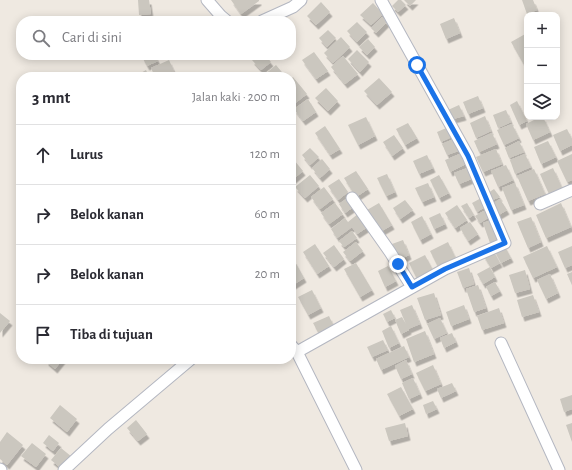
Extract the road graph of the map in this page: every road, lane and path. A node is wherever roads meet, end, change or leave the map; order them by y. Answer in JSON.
{"nodes":[{"id":1,"x":207,"y":0,"type":"edge"},
{"id":2,"x":301,"y":0,"type":"edge"},
{"id":3,"x":381,"y":0,"type":"edge"},
{"id":4,"x":221,"y":16,"type":"edge"},
{"id":5,"x":273,"y":16,"type":"edge"},
{"id":6,"x":572,"y":190,"type":"edge"},
{"id":7,"x":352,"y":198,"type":"dead end"},
{"id":8,"x":540,"y":204,"type":"dead end"},
{"id":9,"x":412,"y":287,"type":"junction"},
{"id":10,"x":501,"y":343,"type":"dead end"},
{"id":11,"x":296,"y":348,"type":"edge"},
{"id":12,"x":296,"y":353,"type":"edge"},
{"id":13,"x":185,"y":364,"type":"edge"},
{"id":14,"x":64,"y":470,"type":"edge"},
{"id":15,"x":356,"y":470,"type":"edge"},
{"id":16,"x":559,"y":470,"type":"edge"}],
"edges":[{"from":1,"to":4,"type":"street"},
{"from":2,"to":5,"type":"street"},
{"from":3,"to":9,"type":"street"},
{"from":6,"to":8,"type":"street"},
{"from":7,"to":9,"type":"street"},
{"from":9,"to":11,"type":"street"},
{"from":10,"to":16,"type":"street"},
{"from":12,"to":15,"type":"street"},
{"from":13,"to":14,"type":"street"}]}
